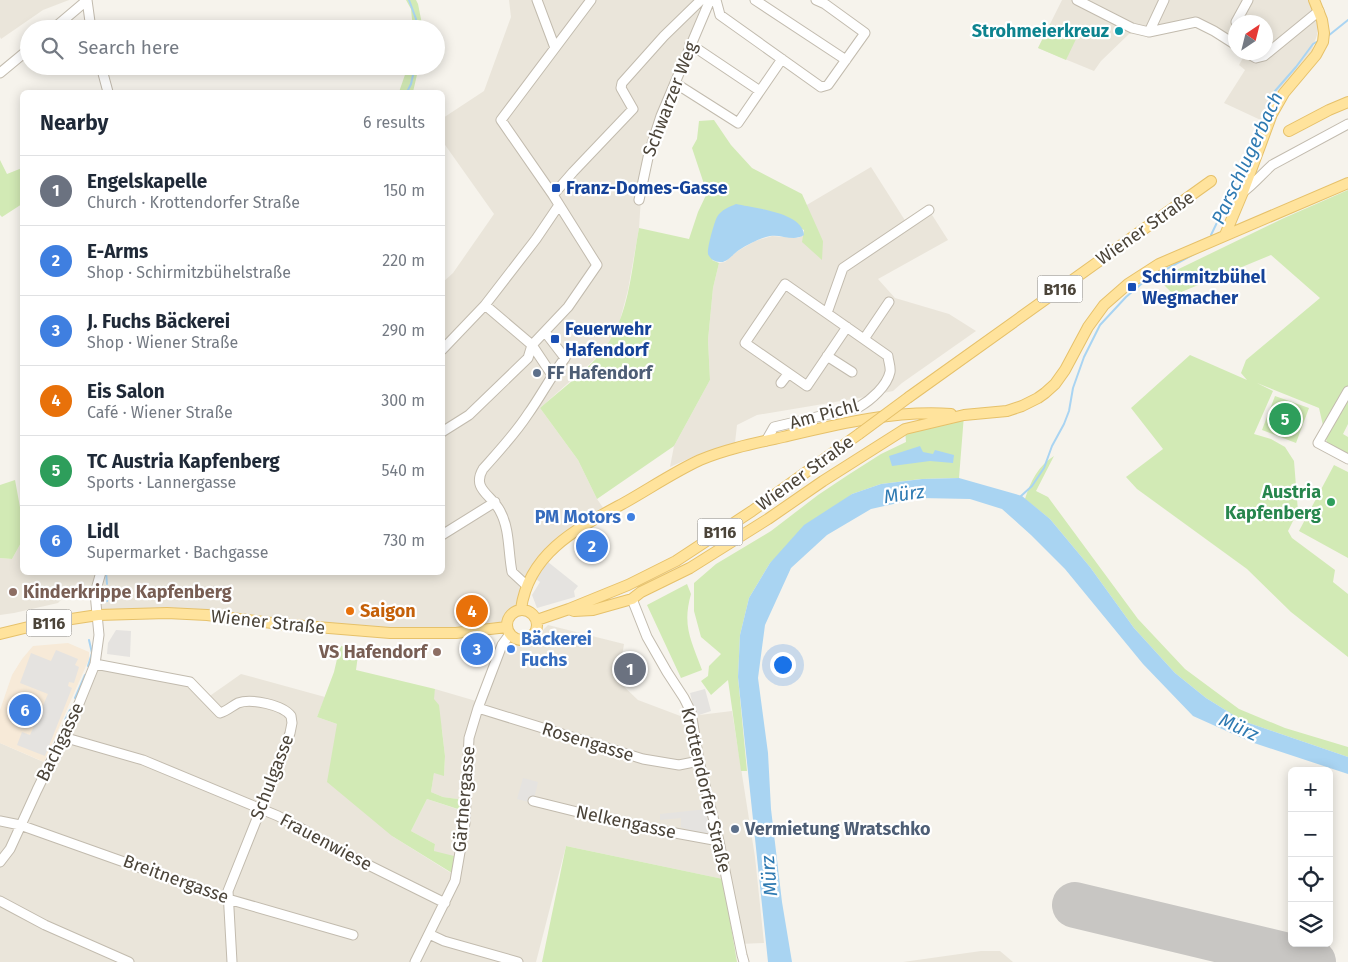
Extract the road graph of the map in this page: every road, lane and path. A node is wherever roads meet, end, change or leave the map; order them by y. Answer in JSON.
{"nodes":[{"id":1,"x":87,"y":0,"type":"edge"},
{"id":2,"x":537,"y":0,"type":"edge"},
{"id":3,"x":591,"y":0,"type":"edge"},
{"id":4,"x":701,"y":0,"type":"edge"},
{"id":5,"x":710,"y":0,"type":"edge"},
{"id":6,"x":716,"y":0,"type":"edge"},
{"id":7,"x":755,"y":0,"type":"edge"},
{"id":8,"x":816,"y":0,"type":"edge"},
{"id":9,"x":1077,"y":0,"type":"edge"},
{"id":10,"x":1164,"y":0,"type":"edge"},
{"id":11,"x":1248,"y":0,"type":"edge"},
{"id":12,"x":1314,"y":0,"type":"edge"},
{"id":13,"x":1319,"y":11,"type":"junction"},
{"id":14,"x":1240,"y":15,"type":"edge"},
{"id":15,"x":64,"y":20,"type":"edge"},
{"id":16,"x":90,"y":20,"type":"edge"},
{"id":17,"x":1149,"y":32,"type":"junction"},
{"id":18,"x":1227,"y":39,"type":"edge"},
{"id":19,"x":690,"y":44,"type":"junction"},
{"id":20,"x":555,"y":48,"type":"junction"},
{"id":21,"x":1273,"y":49,"type":"edge"},
{"id":22,"x":20,"y":57,"type":"edge"},
{"id":23,"x":782,"y":60,"type":"junction"},
{"id":24,"x":846,"y":60,"type":"junction"},
{"id":25,"x":0,"y":74,"type":"edge"},
{"id":26,"x":103,"y":75,"type":"edge"},
{"id":27,"x":675,"y":83,"type":"junction"},
{"id":28,"x":107,"y":90,"type":"edge"},
{"id":29,"x":760,"y":91,"type":"junction"},
{"id":30,"x":1348,"y":102,"type":"edge"},
{"id":31,"x":1348,"y":124,"type":"edge"},
{"id":32,"x":1289,"y":131,"type":"dead end"},
{"id":33,"x":1211,"y":181,"type":"dead end"},
{"id":34,"x":1348,"y":183,"type":"edge"},
{"id":35,"x":1244,"y":192,"type":"junction"},
{"id":36,"x":553,"y":195,"type":"junction"},
{"id":37,"x":639,"y":200,"type":"dead end"},
{"id":38,"x":559,"y":205,"type":"junction"},
{"id":39,"x":929,"y":210,"type":"dead end"},
{"id":40,"x":1225,"y":235,"type":"junction"},
{"id":41,"x":889,"y":302,"type":"dead end"},
{"id":42,"x":485,"y":305,"type":"junction"},
{"id":43,"x":827,"y":313,"type":"junction"},
{"id":44,"x":847,"y":327,"type":"junction"},
{"id":45,"x":544,"y":332,"type":"junction"},
{"id":46,"x":864,"y":339,"type":"junction"},
{"id":47,"x":532,"y":345,"type":"junction"},
{"id":48,"x":445,"y":347,"type":"edge"},
{"id":49,"x":827,"y":356,"type":"junction"},
{"id":50,"x":852,"y":372,"type":"dead end"},
{"id":51,"x":788,"y":374,"type":"junction"},
{"id":52,"x":552,"y":375,"type":"junction"},
{"id":53,"x":781,"y":383,"type":"dead end"},
{"id":54,"x":1348,"y":392,"type":"edge"},
{"id":55,"x":964,"y":415,"type":"junction"},
{"id":56,"x":897,"y":416,"type":"junction"},
{"id":57,"x":905,"y":429,"type":"junction"},
{"id":58,"x":445,"y":430,"type":"edge"},
{"id":59,"x":766,"y":441,"type":"junction"},
{"id":60,"x":1348,"y":459,"type":"edge"},
{"id":61,"x":495,"y":502,"type":"junction"},
{"id":62,"x":445,"y":533,"type":"edge"},
{"id":63,"x":100,"y":575,"type":"edge"},
{"id":64,"x":527,"y":583,"type":"junction"},
{"id":65,"x":632,"y":599,"type":"junction"},
{"id":66,"x":521,"y":609,"type":"junction"},
{"id":67,"x":569,"y":609,"type":"junction"},
{"id":68,"x":98,"y":615,"type":"junction"},
{"id":69,"x":537,"y":620,"type":"junction"},
{"id":70,"x":508,"y":631,"type":"junction"},
{"id":71,"x":0,"y":634,"type":"edge"},
{"id":72,"x":95,"y":664,"type":"junction"},
{"id":73,"x":478,"y":708,"type":"junction"},
{"id":74,"x":63,"y":737,"type":"junction"},
{"id":75,"x":699,"y":761,"type":"junction"},
{"id":76,"x":533,"y":801,"type":"dead end"},
{"id":77,"x":261,"y":809,"type":"junction"},
{"id":78,"x":0,"y":820,"type":"edge"},
{"id":79,"x":20,"y":825,"type":"junction"},
{"id":80,"x":719,"y":841,"type":"junction"},
{"id":81,"x":0,"y":862,"type":"edge"},
{"id":82,"x":228,"y":899,"type":"junction"},
{"id":83,"x":0,"y":901,"type":"edge"},
{"id":84,"x":444,"y":904,"type":"junction"},
{"id":85,"x":353,"y":934,"type":"dead end"},
{"id":86,"x":429,"y":934,"type":"junction"},
{"id":87,"x":128,"y":962,"type":"edge"},
{"id":88,"x":232,"y":962,"type":"edge"},
{"id":89,"x":415,"y":962,"type":"edge"},
{"id":90,"x":518,"y":962,"type":"edge"},
{"id":91,"x":744,"y":962,"type":"edge"}],
"edges":[{"from":1,"to":15,"type":"street"},
{"from":1,"to":16,"type":"street"},
{"from":2,"to":20,"type":"street"},
{"from":3,"to":20,"type":"street"},
{"from":4,"to":36,"type":"street"},
{"from":5,"to":19,"type":"street","name":"Schwarzer Weg"},
{"from":6,"to":23,"type":"street"},
{"from":7,"to":24,"type":"street"},
{"from":8,"to":24,"type":"street"},
{"from":9,"to":17,"type":"street"},
{"from":10,"to":17,"type":"street"},
{"from":11,"to":14,"type":"street"},
{"from":12,"to":13,"type":"main road"},
{"from":13,"to":21,"type":"street"},
{"from":13,"to":35,"type":"main road"},
{"from":17,"to":18,"type":"street"},
{"from":19,"to":27,"type":"street","name":"Schwarzer Weg"},
{"from":19,"to":29,"type":"street"},
{"from":20,"to":36,"type":"street"},
{"from":22,"to":25,"type":"street"},
{"from":23,"to":24,"type":"street"},
{"from":23,"to":29,"type":"street"},
{"from":26,"to":28,"type":"street"},
{"from":27,"to":29,"type":"street"},
{"from":27,"to":37,"type":"street","name":"Schwarzer Weg"},
{"from":30,"to":32,"type":"main road"},
{"from":31,"to":35,"type":"street"},
{"from":33,"to":67,"type":"main road","name":"Wiener Straße","number":"B116","bridge":true},
{"from":34,"to":40,"type":"main road"},
{"from":35,"to":40,"type":"main road"},
{"from":36,"to":38,"type":"street"},
{"from":38,"to":42,"type":"street"},
{"from":38,"to":45,"type":"street"},
{"from":39,"to":43,"type":"street"},
{"from":40,"to":55,"type":"main road"},
{"from":41,"to":46,"type":"street"},
{"from":42,"to":47,"type":"street"},
{"from":42,"to":48,"type":"street"},
{"from":43,"to":44,"type":"street","name":"Am Pichl"},
{"from":43,"to":51,"type":"street","name":"Am Pichl"},
{"from":44,"to":46,"type":"street","name":"Am Pichl"},
{"from":44,"to":49,"type":"street","name":"Am Pichl"},
{"from":45,"to":47,"type":"street"},
{"from":45,"to":52,"type":"street"},
{"from":46,"to":59,"type":"street","name":"Am Pichl"},
{"from":47,"to":52,"type":"street"},
{"from":47,"to":58,"type":"street"},
{"from":49,"to":50,"type":"street","name":"Am Pichl"},
{"from":49,"to":51,"type":"street","name":"Am Pichl"},
{"from":51,"to":53,"type":"street"},
{"from":52,"to":61,"type":"street"},
{"from":54,"to":60,"type":"street"},
{"from":55,"to":56,"type":"main road"},
{"from":55,"to":57,"type":"main road"},
{"from":56,"to":57,"type":"main road"},
{"from":56,"to":59,"type":"main road"},
{"from":57,"to":65,"type":"main road"},
{"from":59,"to":64,"type":"main road"},
{"from":61,"to":62,"type":"street"},
{"from":61,"to":64,"type":"street"},
{"from":63,"to":68,"type":"street","name":"Bachgasse"},
{"from":64,"to":66,"type":"main road"},
{"from":65,"to":67,"type":"main road"},
{"from":65,"to":75,"type":"street","name":"Krottendorfer Straße"},
{"from":66,"to":69,"type":"main road"},
{"from":66,"to":70,"type":"main road"},
{"from":67,"to":69,"type":"main road","name":"Wiener Straße","number":"B116"},
{"from":68,"to":70,"type":"main road","name":"Wiener Straße","number":"B116"},
{"from":68,"to":71,"type":"main road","name":"Wiener Straße","number":"B116"},
{"from":68,"to":72,"type":"street","name":"Bachgasse"},
{"from":69,"to":70,"type":"main road","number":"B116"},
{"from":70,"to":73,"type":"street","name":"Gärtnergasse"},
{"from":72,"to":74,"type":"street","name":"Bachgasse"},
{"from":72,"to":77,"type":"street","name":"Schulgasse"},
{"from":73,"to":75,"type":"street","name":"Rosengasse"},
{"from":73,"to":84,"type":"street","name":"Gärtnergasse"},
{"from":74,"to":77,"type":"street","name":"Frauenwiese"},
{"from":74,"to":79,"type":"street","name":"Bachgasse"},
{"from":75,"to":80,"type":"street","name":"Krottendorfer Straße"},
{"from":76,"to":80,"type":"street","name":"Nelkengasse"},
{"from":77,"to":82,"type":"street","name":"Schulgasse"},
{"from":77,"to":84,"type":"street","name":"Frauenwiese"},
{"from":78,"to":79,"type":"street","name":"Breitnergasse"},
{"from":79,"to":81,"type":"street","name":"Bachgasse"},
{"from":79,"to":82,"type":"street","name":"Breitnergasse"},
{"from":80,"to":91,"type":"street","name":"Krottendorfer Straße"},
{"from":82,"to":85,"type":"street","name":"Breitnergasse"},
{"from":82,"to":88,"type":"street","name":"Schulgasse"},
{"from":83,"to":87,"type":"street"},
{"from":84,"to":86,"type":"street","name":"Gärtnergasse"},
{"from":86,"to":89,"type":"street","name":"Gärtnergasse"},
{"from":86,"to":90,"type":"street"}]}
